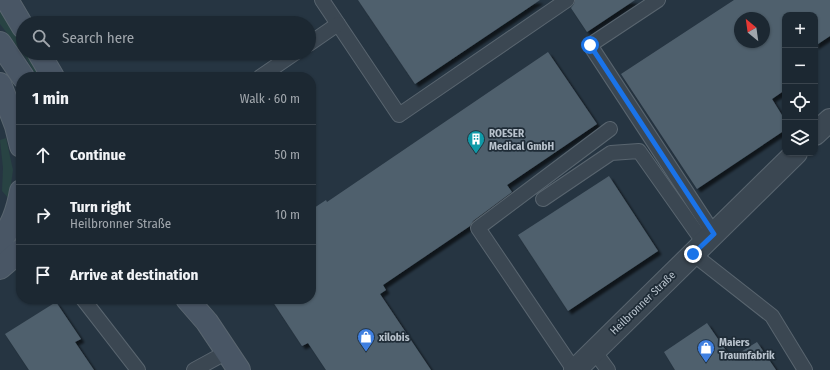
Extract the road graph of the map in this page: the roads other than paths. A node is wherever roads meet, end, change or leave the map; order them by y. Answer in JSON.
{"nodes":[{"id":1,"x":6,"y":0,"type":"edge"},
{"id":2,"x":322,"y":0,"type":"edge"},
{"id":3,"x":567,"y":0,"type":"edge"},
{"id":4,"x":658,"y":0,"type":"edge"},
{"id":5,"x":16,"y":16,"type":"edge"},
{"id":6,"x":338,"y":24,"type":"junction"},
{"id":7,"x":316,"y":39,"type":"edge"},
{"id":8,"x":0,"y":43,"type":"edge"},
{"id":9,"x":43,"y":60,"type":"edge"},
{"id":10,"x":285,"y":60,"type":"edge"},
{"id":11,"x":20,"y":72,"type":"edge"},
{"id":12,"x":50,"y":72,"type":"edge"},
{"id":13,"x":267,"y":72,"type":"edge"},
{"id":14,"x":0,"y":84,"type":"edge"},
{"id":15,"x":830,"y":120,"type":"edge"},
{"id":16,"x":16,"y":126,"type":"edge"},
{"id":17,"x":610,"y":129,"type":"dead end"},
{"id":18,"x":818,"y":131,"type":"edge"},
{"id":19,"x":793,"y":156,"type":"edge"},
{"id":20,"x":543,"y":199,"type":"dead end"},
{"id":21,"x":16,"y":213,"type":"edge"},
{"id":22,"x":0,"y":243,"type":"edge"},
{"id":23,"x":704,"y":244,"type":"junction"},
{"id":24,"x":16,"y":254,"type":"edge"},
{"id":25,"x":0,"y":268,"type":"edge"},
{"id":26,"x":16,"y":272,"type":"edge"},
{"id":27,"x":0,"y":277,"type":"edge"},
{"id":28,"x":87,"y":304,"type":"edge"},
{"id":29,"x":191,"y":304,"type":"edge"},
{"id":30,"x":199,"y":304,"type":"edge"},
{"id":31,"x":207,"y":322,"type":"junction"},
{"id":32,"x":594,"y":351,"type":"junction"},
{"id":33,"x":227,"y":352,"type":"junction"},
{"id":34,"x":138,"y":370,"type":"edge"},
{"id":35,"x":194,"y":370,"type":"edge"},
{"id":36,"x":239,"y":370,"type":"edge"},
{"id":37,"x":575,"y":370,"type":"edge"},
{"id":38,"x":608,"y":370,"type":"edge"},
{"id":39,"x":805,"y":370,"type":"edge"}],
"edges":[{"from":1,"to":5,"type":"main road"},
{"from":2,"to":6,"type":"lane"},
{"from":3,"to":6,"type":"lane"},
{"from":4,"to":23,"type":"lane"},
{"from":6,"to":7,"type":"lane"},
{"from":8,"to":11,"type":"main road"},
{"from":9,"to":12,"type":"main road"},
{"from":10,"to":13,"type":"lane"},
{"from":14,"to":16,"type":"main road"},
{"from":15,"to":18,"type":"street"},
{"from":17,"to":37,"type":"lane"},
{"from":19,"to":23,"type":"street","name":"Heilbronner Straße"},
{"from":20,"to":23,"type":"lane"},
{"from":21,"to":22,"type":"main road"},
{"from":23,"to":32,"type":"street","name":"Heilbronner Straße"},
{"from":23,"to":39,"type":"lane"},
{"from":24,"to":25,"type":"main road"},
{"from":26,"to":27,"type":"main road"},
{"from":28,"to":34,"type":"lane"},
{"from":29,"to":31,"type":"main road"},
{"from":30,"to":31,"type":"main road"},
{"from":31,"to":33,"type":"main road"},
{"from":32,"to":37,"type":"street","name":"Heilbronner Straße"},
{"from":32,"to":38,"type":"lane"},
{"from":33,"to":35,"type":"lane"},
{"from":33,"to":36,"type":"main road"}]}
